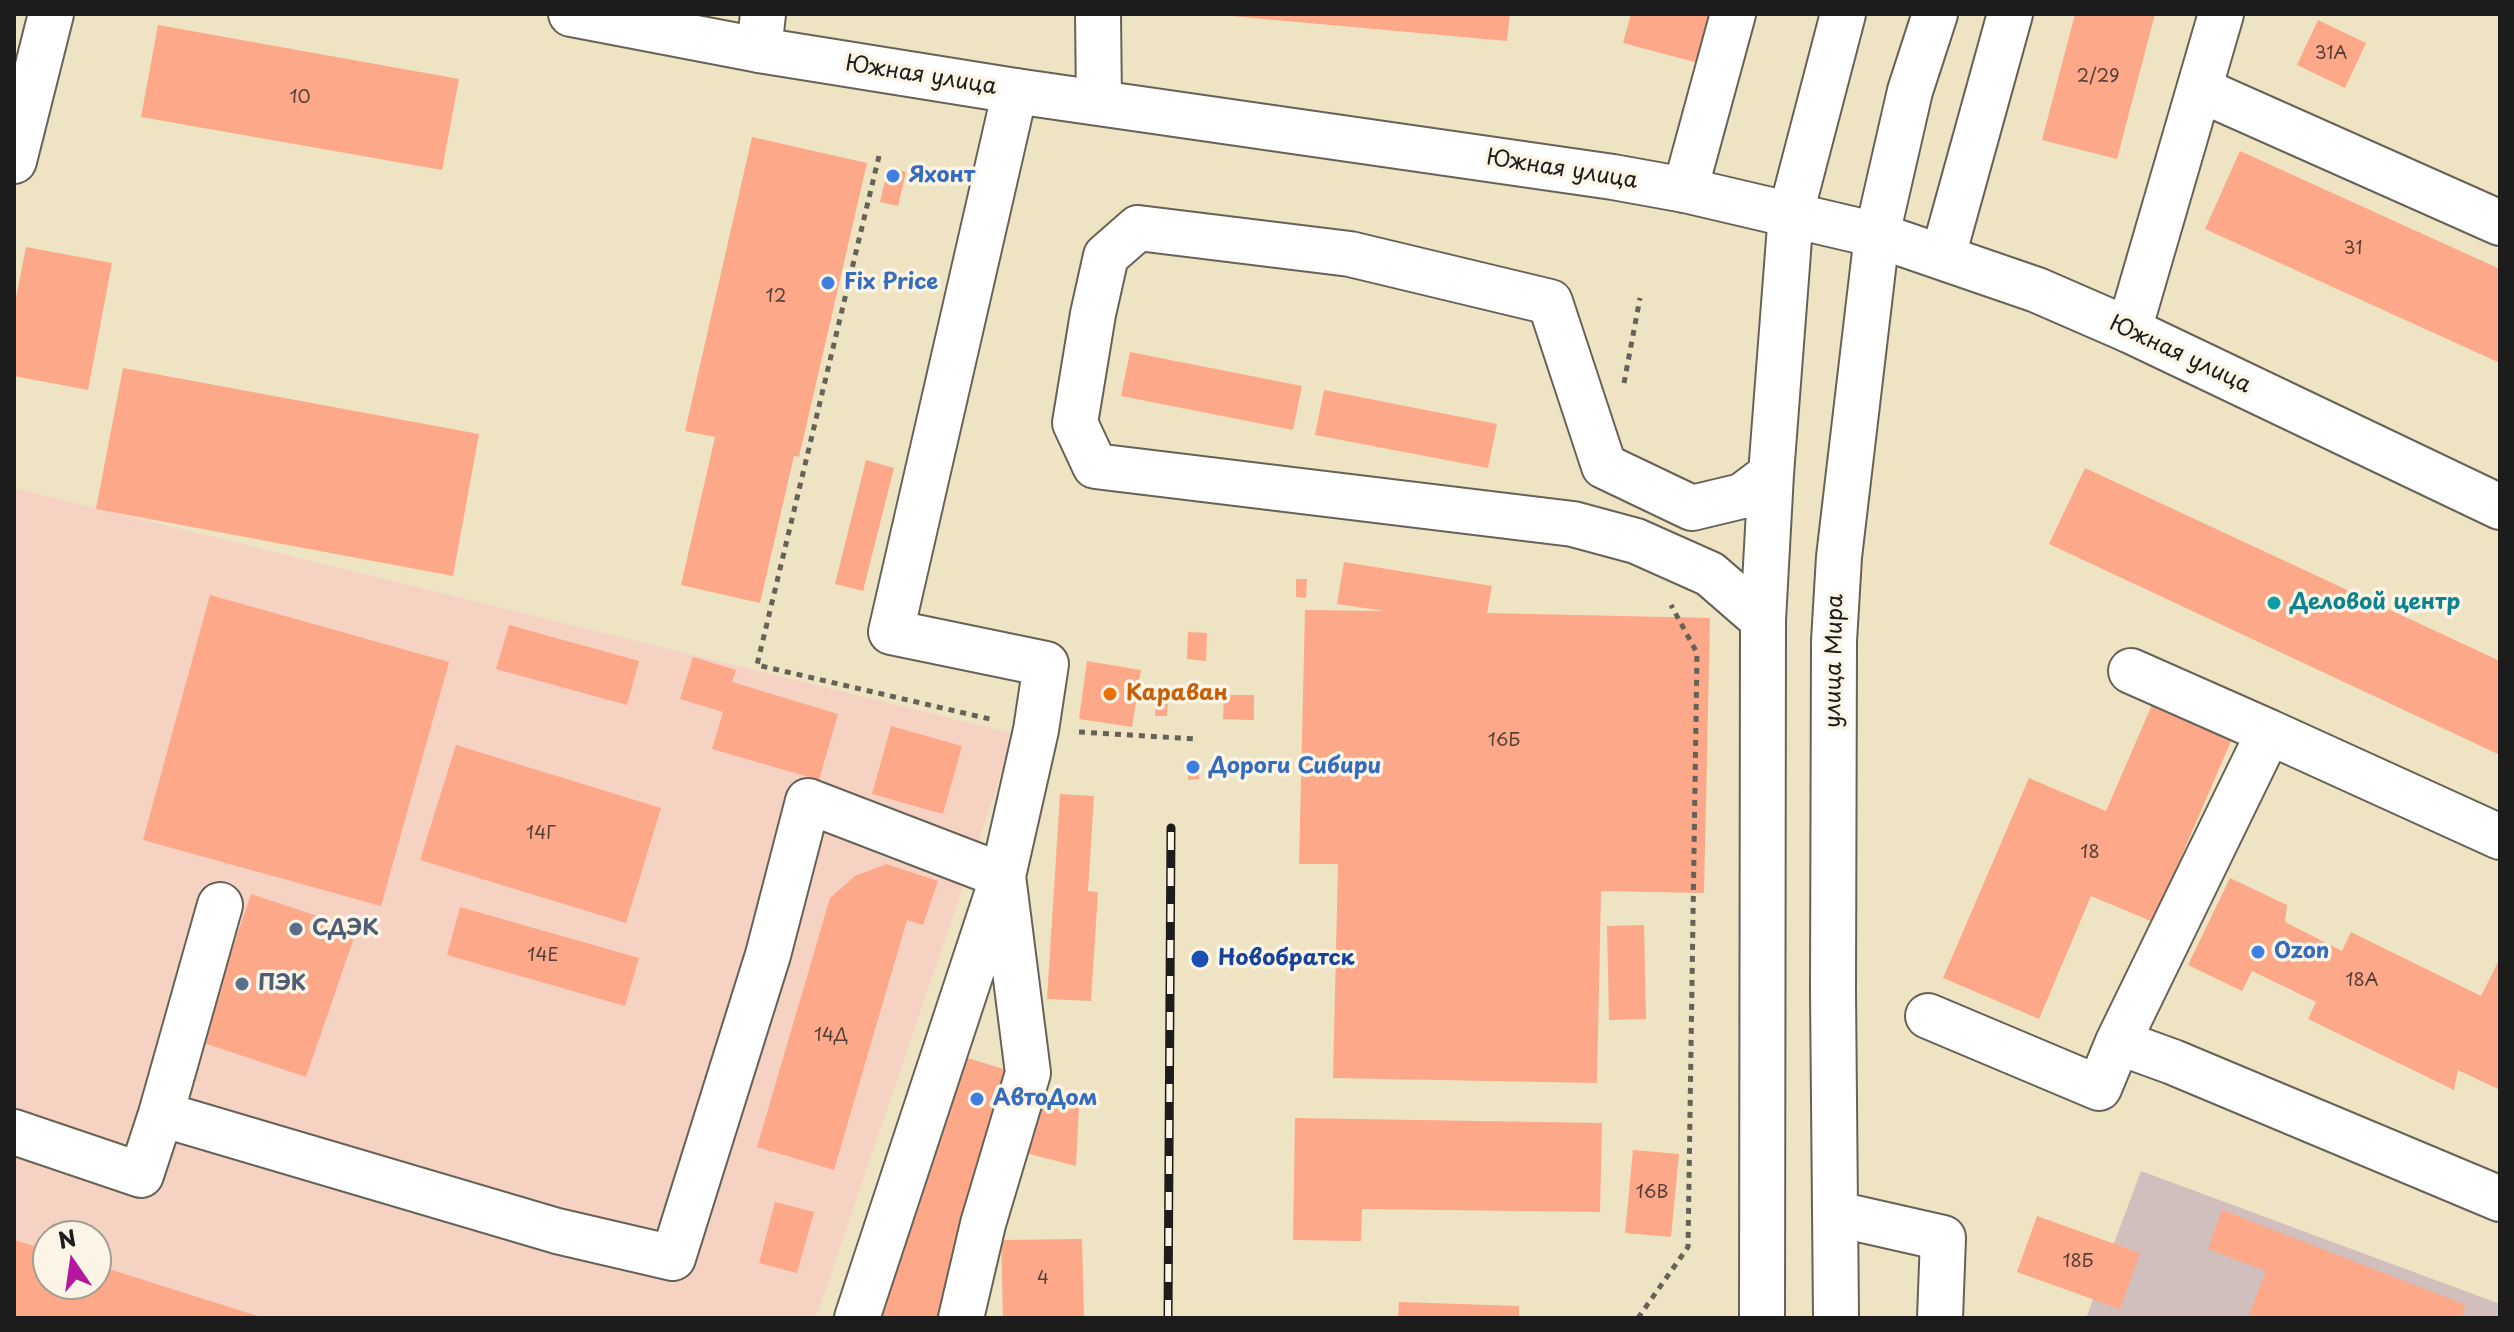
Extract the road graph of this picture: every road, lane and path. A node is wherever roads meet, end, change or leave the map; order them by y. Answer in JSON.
{"nodes":[{"id":1,"x":51,"y":14,"type":"edge"},
{"id":2,"x":571,"y":14,"type":"edge"},
{"id":3,"x":1098,"y":14,"type":"edge"},
{"id":4,"x":1733,"y":14,"type":"edge"},
{"id":5,"x":1843,"y":14,"type":"edge"},
{"id":6,"x":1935,"y":14,"type":"edge"},
{"id":7,"x":2010,"y":14,"type":"edge"},
{"id":8,"x":2221,"y":14,"type":"edge"},
{"id":9,"x":761,"y":32,"type":"edge"},
{"id":10,"x":2201,"y":90,"type":"junction"},
{"id":11,"x":1015,"y":91,"type":"junction"},
{"id":12,"x":1099,"y":102,"type":"junction"},
{"id":13,"x":14,"y":161,"type":"edge"},
{"id":14,"x":1685,"y":190,"type":"junction"},
{"id":15,"x":1791,"y":213,"type":"junction"},
{"id":16,"x":2500,"y":223,"type":"edge"},
{"id":17,"x":1877,"y":235,"type":"junction"},
{"id":18,"x":1943,"y":256,"type":"junction"},
{"id":19,"x":1640,"y":298,"type":"dead end"},
{"id":20,"x":2129,"y":330,"type":"junction"},
{"id":21,"x":1622,"y":393,"type":"dead end"},
{"id":22,"x":1771,"y":474,"type":"junction"},
{"id":23,"x":2500,"y":507,"type":"edge"},
{"id":24,"x":1666,"y":597,"type":"dead end"},
{"id":25,"x":1763,"y":620,"type":"junction"},
{"id":26,"x":2131,"y":671,"type":"dead end"},
{"id":27,"x":2269,"y":732,"type":"junction"},
{"id":28,"x":2500,"y":837,"type":"edge"},
{"id":29,"x":1003,"y":876,"type":"junction"},
{"id":30,"x":220,"y":905,"type":"dead end"},
{"id":31,"x":1928,"y":1016,"type":"dead end"},
{"id":32,"x":2118,"y":1042,"type":"junction"},
{"id":33,"x":161,"y":1114,"type":"junction"},
{"id":34,"x":14,"y":1132,"type":"edge"},
{"id":35,"x":2500,"y":1199,"type":"edge"},
{"id":36,"x":1837,"y":1214,"type":"junction"},
{"id":37,"x":857,"y":1318,"type":"edge"},
{"id":38,"x":961,"y":1318,"type":"edge"},
{"id":39,"x":1638,"y":1318,"type":"edge"},
{"id":40,"x":1762,"y":1318,"type":"edge"},
{"id":41,"x":1836,"y":1318,"type":"edge"},
{"id":42,"x":1940,"y":1318,"type":"edge"}],
"edges":[{"from":1,"to":13,"type":"street"},
{"from":2,"to":9,"type":"street","name":"Южная улица"},
{"from":3,"to":12,"type":"street"},
{"from":4,"to":14,"type":"street"},
{"from":5,"to":15,"type":"street"},
{"from":6,"to":17,"type":"street","name":"улица Мира"},
{"from":7,"to":18,"type":"street"},
{"from":8,"to":10,"type":"street"},
{"from":9,"to":11,"type":"street","name":"Южная улица"},
{"from":10,"to":16,"type":"street"},
{"from":10,"to":20,"type":"street"},
{"from":11,"to":12,"type":"street","name":"Южная улица"},
{"from":11,"to":29,"type":"street"},
{"from":12,"to":14,"type":"street","name":"Южная улица"},
{"from":14,"to":15,"type":"street","name":"Южная улица"},
{"from":15,"to":17,"type":"street","name":"Южная улица"},
{"from":15,"to":22,"type":"street"},
{"from":17,"to":18,"type":"street","name":"Южная улица"},
{"from":17,"to":36,"type":"street","name":"улица Мира"},
{"from":18,"to":20,"type":"street","name":"Южная улица"},
{"from":19,"to":21,"type":"path"},
{"from":20,"to":23,"type":"street","name":"Южная улица"},
{"from":22,"to":25,"type":"street"},
{"from":22,"to":25,"type":"street"},
{"from":24,"to":39,"type":"path"},
{"from":25,"to":40,"type":"street"},
{"from":26,"to":27,"type":"street"},
{"from":27,"to":28,"type":"street"},
{"from":27,"to":32,"type":"street"},
{"from":29,"to":33,"type":"street"},
{"from":29,"to":37,"type":"street"},
{"from":29,"to":38,"type":"street"},
{"from":30,"to":33,"type":"street"},
{"from":31,"to":32,"type":"street"},
{"from":32,"to":35,"type":"street"},
{"from":33,"to":34,"type":"street"},
{"from":36,"to":41,"type":"street","name":"улица Мира"},
{"from":36,"to":42,"type":"street"}]}
